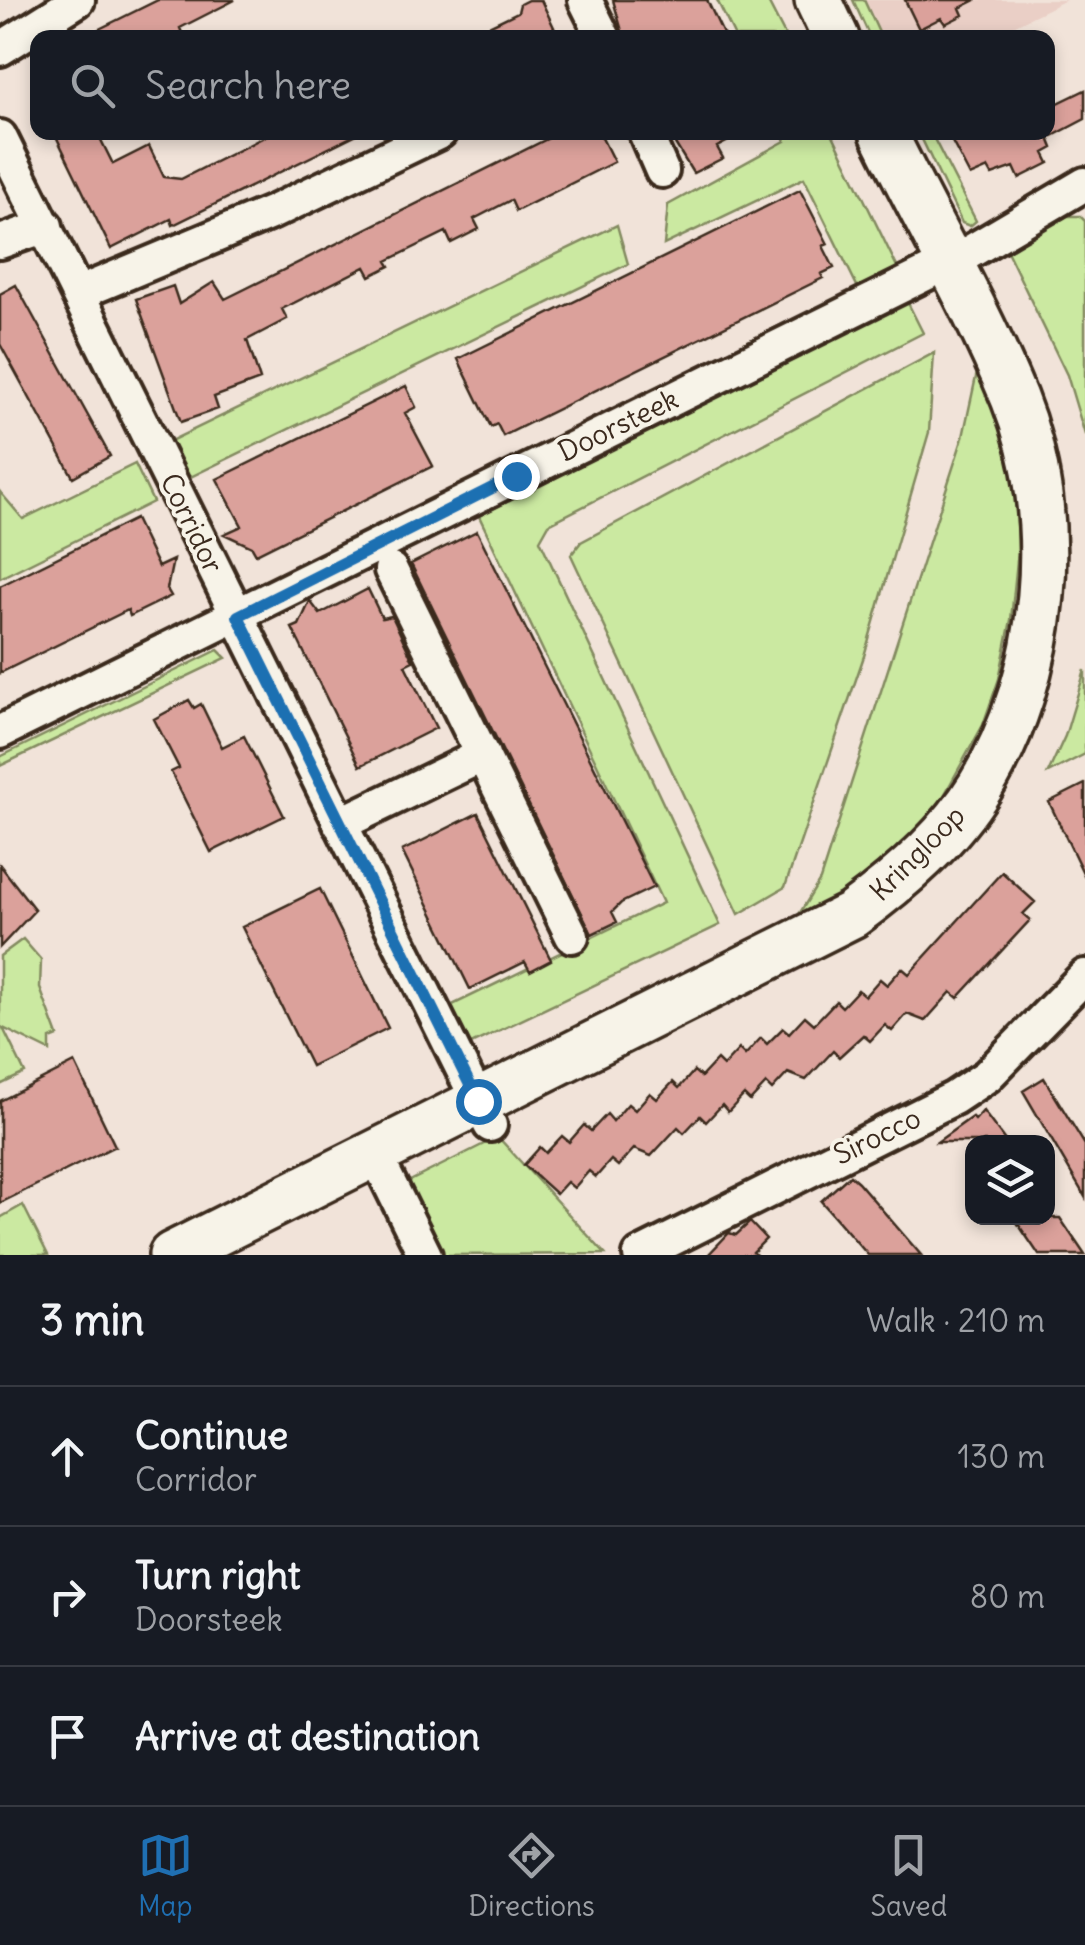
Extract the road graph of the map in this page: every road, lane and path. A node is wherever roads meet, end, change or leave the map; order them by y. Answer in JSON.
{"nodes":[{"id":1,"x":78,"y":0,"type":"edge"},
{"id":2,"x":585,"y":0,"type":"edge"},
{"id":3,"x":818,"y":0,"type":"edge"},
{"id":4,"x":844,"y":0,"type":"edge"},
{"id":5,"x":30,"y":30,"type":"edge"},
{"id":6,"x":30,"y":30,"type":"edge"},
{"id":7,"x":600,"y":30,"type":"edge"},
{"id":8,"x":832,"y":30,"type":"edge"},
{"id":9,"x":859,"y":30,"type":"edge"},
{"id":10,"x":0,"y":49,"type":"edge"},
{"id":11,"x":0,"y":137,"type":"edge"},
{"id":12,"x":423,"y":140,"type":"edge"},
{"id":13,"x":648,"y":140,"type":"edge"},
{"id":14,"x":888,"y":140,"type":"edge"},
{"id":15,"x":913,"y":140,"type":"edge"},
{"id":16,"x":662,"y":171,"type":"dead end"},
{"id":17,"x":1085,"y":184,"type":"edge"},
{"id":18,"x":46,"y":226,"type":"junction"},
{"id":19,"x":0,"y":242,"type":"edge"},
{"id":20,"x":958,"y":257,"type":"junction"},
{"id":21,"x":79,"y":293,"type":"junction"},
{"id":22,"x":391,"y":570,"type":"dead end"},
{"id":23,"x":238,"y":616,"type":"junction"},
{"id":24,"x":0,"y":732,"type":"edge"},
{"id":25,"x":483,"y":755,"type":"junction"},
{"id":26,"x":340,"y":824,"type":"junction"},
{"id":27,"x":572,"y":936,"type":"dead end"},
{"id":28,"x":1085,"y":976,"type":"edge"},
{"id":29,"x":484,"y":1113,"type":"junction"},
{"id":30,"x":380,"y":1165,"type":"junction"},
{"id":31,"x":172,"y":1255,"type":"edge"},
{"id":32,"x":226,"y":1255,"type":"edge"},
{"id":33,"x":425,"y":1255,"type":"edge"},
{"id":34,"x":640,"y":1255,"type":"edge"}],
"edges":[{"from":1,"to":5,"type":"street"},
{"from":2,"to":7,"type":"street"},
{"from":3,"to":8,"type":"street"},
{"from":4,"to":9,"type":"street"},
{"from":6,"to":10,"type":"street"},
{"from":11,"to":18,"type":"street","name":"Corridor"},
{"from":12,"to":21,"type":"street"},
{"from":13,"to":16,"type":"street"},
{"from":14,"to":20,"type":"street","name":"Kringloop"},
{"from":15,"to":20,"type":"street","name":"Kringloop"},
{"from":17,"to":20,"type":"street","name":"Doorsteek"},
{"from":18,"to":19,"type":"street"},
{"from":18,"to":21,"type":"street","name":"Corridor"},
{"from":20,"to":23,"type":"street","name":"Doorsteek"},
{"from":20,"to":29,"type":"street","name":"Kringloop"},
{"from":21,"to":23,"type":"street","name":"Corridor"},
{"from":22,"to":25,"type":"street"},
{"from":23,"to":24,"type":"street","name":"Doorsteek"},
{"from":23,"to":26,"type":"street","name":"Corridor"},
{"from":25,"to":26,"type":"street"},
{"from":25,"to":27,"type":"street"},
{"from":26,"to":29,"type":"street","name":"Corridor"},
{"from":28,"to":34,"type":"street","name":"Sirocco"},
{"from":29,"to":30,"type":"street","name":"Kringloop"},
{"from":30,"to":31,"type":"street","name":"Kringloop"},
{"from":30,"to":32,"type":"street","name":"Kringloop"},
{"from":30,"to":33,"type":"street"}]}
